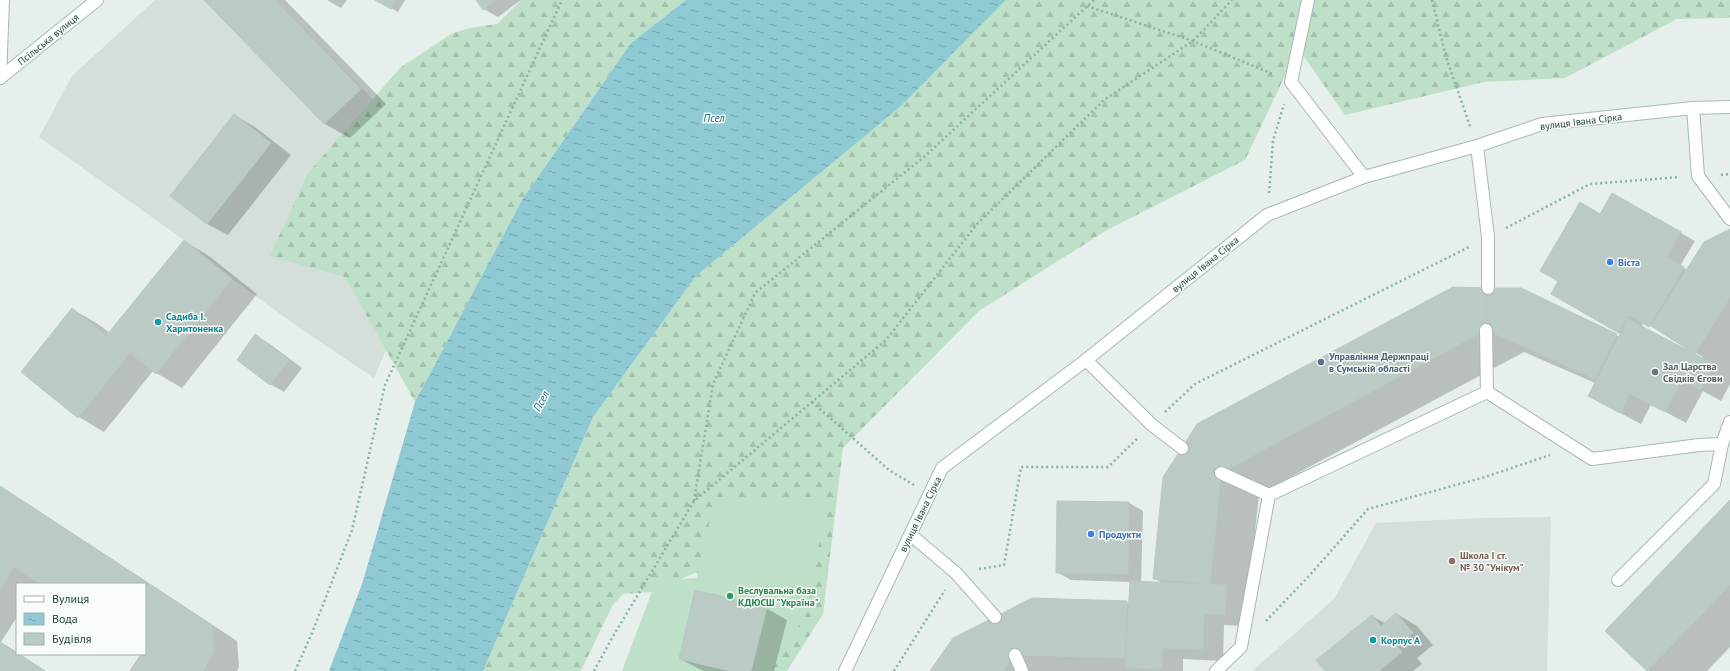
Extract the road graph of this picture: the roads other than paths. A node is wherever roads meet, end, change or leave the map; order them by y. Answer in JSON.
{"nodes":[{"id":1,"x":3,"y":0,"type":"edge"},
{"id":2,"x":97,"y":0,"type":"edge"},
{"id":3,"x":1308,"y":0,"type":"edge"},
{"id":4,"x":0,"y":78,"type":"edge"},
{"id":5,"x":1730,"y":107,"type":"edge"},
{"id":6,"x":1693,"y":108,"type":"junction"},
{"id":7,"x":1477,"y":146,"type":"junction"},
{"id":8,"x":1364,"y":177,"type":"junction"},
{"id":9,"x":1730,"y":218,"type":"edge"},
{"id":10,"x":1488,"y":288,"type":"dead end"},
{"id":11,"x":1486,"y":330,"type":"dead end"},
{"id":12,"x":1086,"y":360,"type":"junction"},
{"id":13,"x":1487,"y":392,"type":"junction"},
{"id":14,"x":1730,"y":422,"type":"edge"},
{"id":15,"x":1722,"y":444,"type":"junction"},
{"id":16,"x":1182,"y":448,"type":"dead end"},
{"id":17,"x":1221,"y":472,"type":"dead end"},
{"id":18,"x":1270,"y":495,"type":"junction"},
{"id":19,"x":911,"y":535,"type":"junction"},
{"id":20,"x":1618,"y":580,"type":"dead end"},
{"id":21,"x":995,"y":617,"type":"dead end"},
{"id":22,"x":1015,"y":655,"type":"dead end"},
{"id":23,"x":845,"y":671,"type":"edge"},
{"id":24,"x":1022,"y":671,"type":"edge"},
{"id":25,"x":1216,"y":671,"type":"edge"}],
"edges":[{"from":1,"to":4,"type":"street"},
{"from":2,"to":4,"type":"street","name":"Псільська вулиця"},
{"from":3,"to":8,"type":"street"},
{"from":5,"to":6,"type":"street","name":"вулиця Івана Сірка"},
{"from":6,"to":7,"type":"street","name":"вулиця Івана Сірка"},
{"from":6,"to":9,"type":"street"},
{"from":7,"to":8,"type":"street","name":"вулиця Івана Сірка"},
{"from":7,"to":10,"type":"street"},
{"from":8,"to":12,"type":"street","name":"вулиця Івана Сірка"},
{"from":11,"to":13,"type":"street"},
{"from":12,"to":16,"type":"street"},
{"from":12,"to":19,"type":"street","name":"вулиця Івана Сірка"},
{"from":13,"to":15,"type":"street"},
{"from":13,"to":18,"type":"street"},
{"from":14,"to":15,"type":"street"},
{"from":15,"to":20,"type":"street"},
{"from":17,"to":18,"type":"street"},
{"from":18,"to":25,"type":"street"},
{"from":19,"to":21,"type":"street"},
{"from":19,"to":23,"type":"street","name":"вулиця Івана Сірка"},
{"from":22,"to":24,"type":"street"}]}
